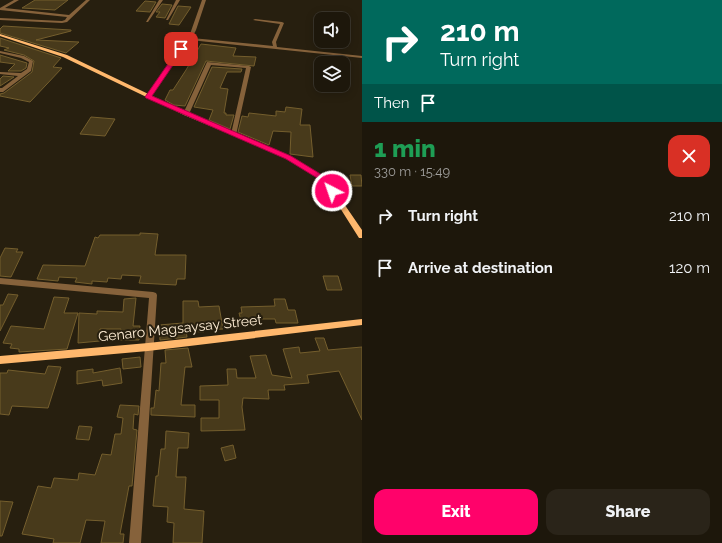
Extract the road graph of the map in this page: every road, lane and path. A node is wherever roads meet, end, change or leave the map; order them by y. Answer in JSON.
{"nodes":[{"id":1,"x":16,"y":0,"type":"edge"},
{"id":2,"x":88,"y":0,"type":"edge"},
{"id":3,"x":161,"y":0,"type":"edge"},
{"id":4,"x":178,"y":0,"type":"edge"},
{"id":5,"x":204,"y":0,"type":"edge"},
{"id":6,"x":0,"y":10,"type":"edge"},
{"id":7,"x":70,"y":16,"type":"junction"},
{"id":8,"x":0,"y":18,"type":"edge"},
{"id":9,"x":167,"y":19,"type":"dead end"},
{"id":10,"x":255,"y":20,"type":"dead end"},
{"id":11,"x":147,"y":21,"type":"dead end"},
{"id":12,"x":0,"y":35,"type":"edge"},
{"id":13,"x":189,"y":39,"type":"junction"},
{"id":14,"x":275,"y":48,"type":"junction"},
{"id":15,"x":0,"y":52,"type":"edge"},
{"id":16,"x":362,"y":57,"type":"edge"},
{"id":17,"x":0,"y":73,"type":"edge"},
{"id":18,"x":22,"y":76,"type":"junction"},
{"id":19,"x":0,"y":90,"type":"edge"},
{"id":20,"x":148,"y":97,"type":"junction"},
{"id":21,"x":186,"y":114,"type":"junction"},
{"id":22,"x":234,"y":134,"type":"junction"},
{"id":23,"x":362,"y":236,"type":"edge"},
{"id":24,"x":0,"y":281,"type":"edge"},
{"id":25,"x":362,"y":322,"type":"edge"},
{"id":26,"x":148,"y":347,"type":"junction"},
{"id":27,"x":0,"y":360,"type":"edge"},
{"id":28,"x":135,"y":543,"type":"edge"}],
"edges":[{"from":1,"to":6,"type":"street"},
{"from":2,"to":7,"type":"street"},
{"from":3,"to":11,"type":"street"},
{"from":4,"to":9,"type":"street"},
{"from":5,"to":13,"type":"street"},
{"from":6,"to":7,"type":"street"},
{"from":7,"to":8,"type":"street"},
{"from":10,"to":14,"type":"street"},
{"from":12,"to":20,"type":"street"},
{"from":13,"to":14,"type":"street"},
{"from":13,"to":20,"type":"street"},
{"from":14,"to":16,"type":"street"},
{"from":15,"to":18,"type":"street"},
{"from":17,"to":18,"type":"street"},
{"from":18,"to":19,"type":"street"},
{"from":20,"to":21,"type":"street"},
{"from":21,"to":22,"type":"street"},
{"from":21,"to":22,"type":"street"},
{"from":22,"to":23,"type":"street"},
{"from":24,"to":26,"type":"street"},
{"from":25,"to":26,"type":"street","name":"Genaro Magsaysay Street"},
{"from":26,"to":27,"type":"street","name":"Genaro Magsaysay Street"},
{"from":26,"to":28,"type":"street"}]}
